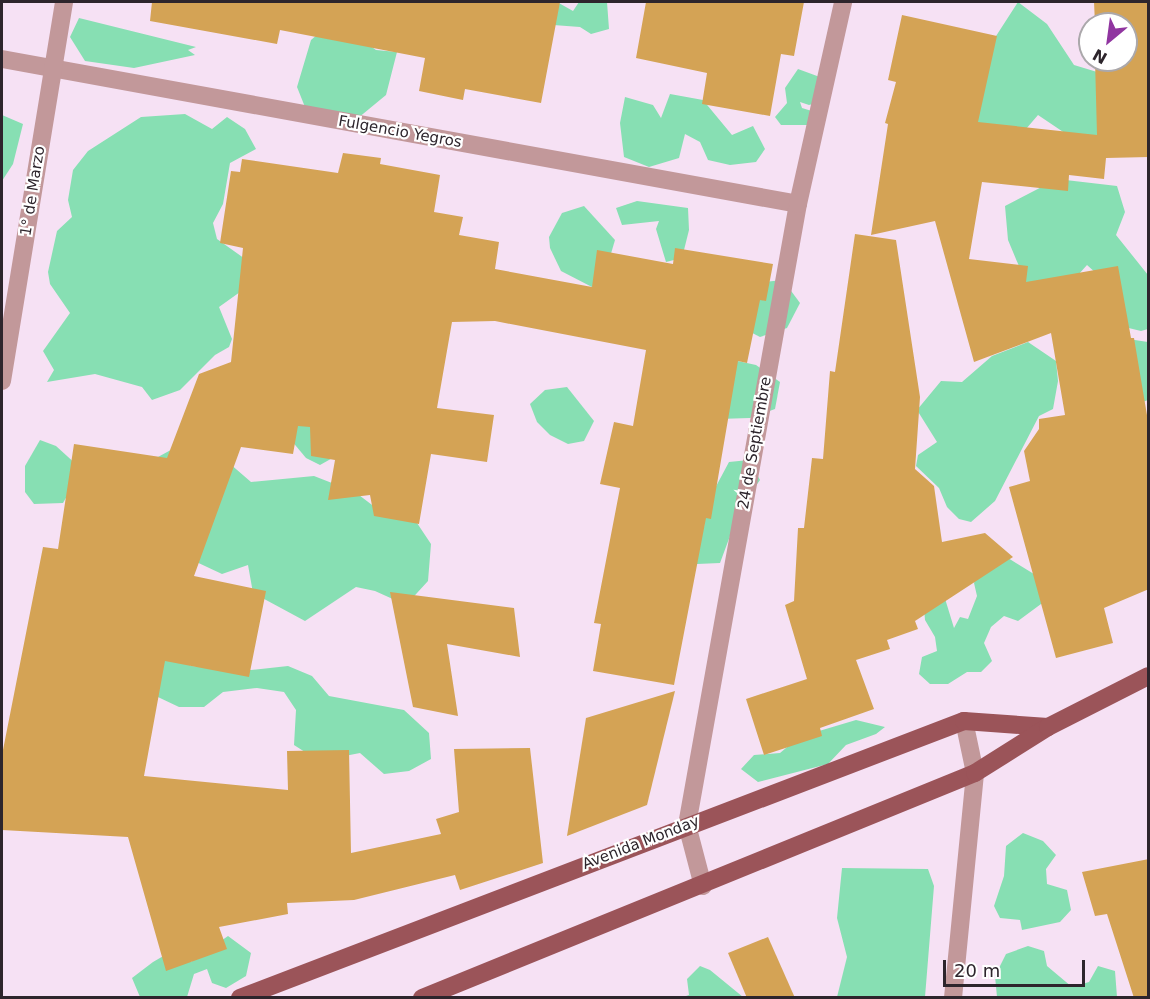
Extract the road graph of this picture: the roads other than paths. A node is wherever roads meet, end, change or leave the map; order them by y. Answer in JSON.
{"nodes":[{"id":1,"x":64,"y":2,"type":"edge"},
{"id":2,"x":843,"y":2,"type":"edge"},
{"id":3,"x":2,"y":59,"type":"edge"},
{"id":4,"x":53,"y":69,"type":"junction"},
{"id":5,"x":798,"y":204,"type":"junction"},
{"id":6,"x":2,"y":381,"type":"edge"},
{"id":7,"x":1149,"y":676,"type":"edge"},
{"id":8,"x":964,"y":720,"type":"junction"},
{"id":9,"x":1048,"y":727,"type":"junction"},
{"id":10,"x":975,"y":773,"type":"junction"},
{"id":11,"x":687,"y":825,"type":"junction"},
{"id":12,"x":703,"y":886,"type":"junction"},
{"id":13,"x":240,"y":998,"type":"edge"},
{"id":14,"x":422,"y":998,"type":"edge"},
{"id":15,"x":953,"y":998,"type":"edge"}],
"edges":[{"from":1,"to":4,"type":"street","name":"1° de Marzo"},
{"from":2,"to":5,"type":"street","name":"24 de Septiembre"},
{"from":3,"to":4,"type":"street","name":"Fulgencio Yegros"},
{"from":4,"to":5,"type":"street","name":"Fulgencio Yegros"},
{"from":4,"to":6,"type":"street","name":"1° de Marzo"},
{"from":5,"to":11,"type":"street","name":"24 de Septiembre"},
{"from":7,"to":9,"type":"main road"},
{"from":8,"to":9,"type":"main road","name":"Avenida Monday"},
{"from":8,"to":10,"type":"street"},
{"from":8,"to":11,"type":"main road","name":"Avenida Monday"},
{"from":9,"to":10,"type":"main road"},
{"from":10,"to":12,"type":"main road"},
{"from":10,"to":15,"type":"street"},
{"from":11,"to":12,"type":"street","name":"24 de Septiembre"},
{"from":11,"to":13,"type":"main road","name":"Avenida Monday"},
{"from":12,"to":14,"type":"main road"}]}
